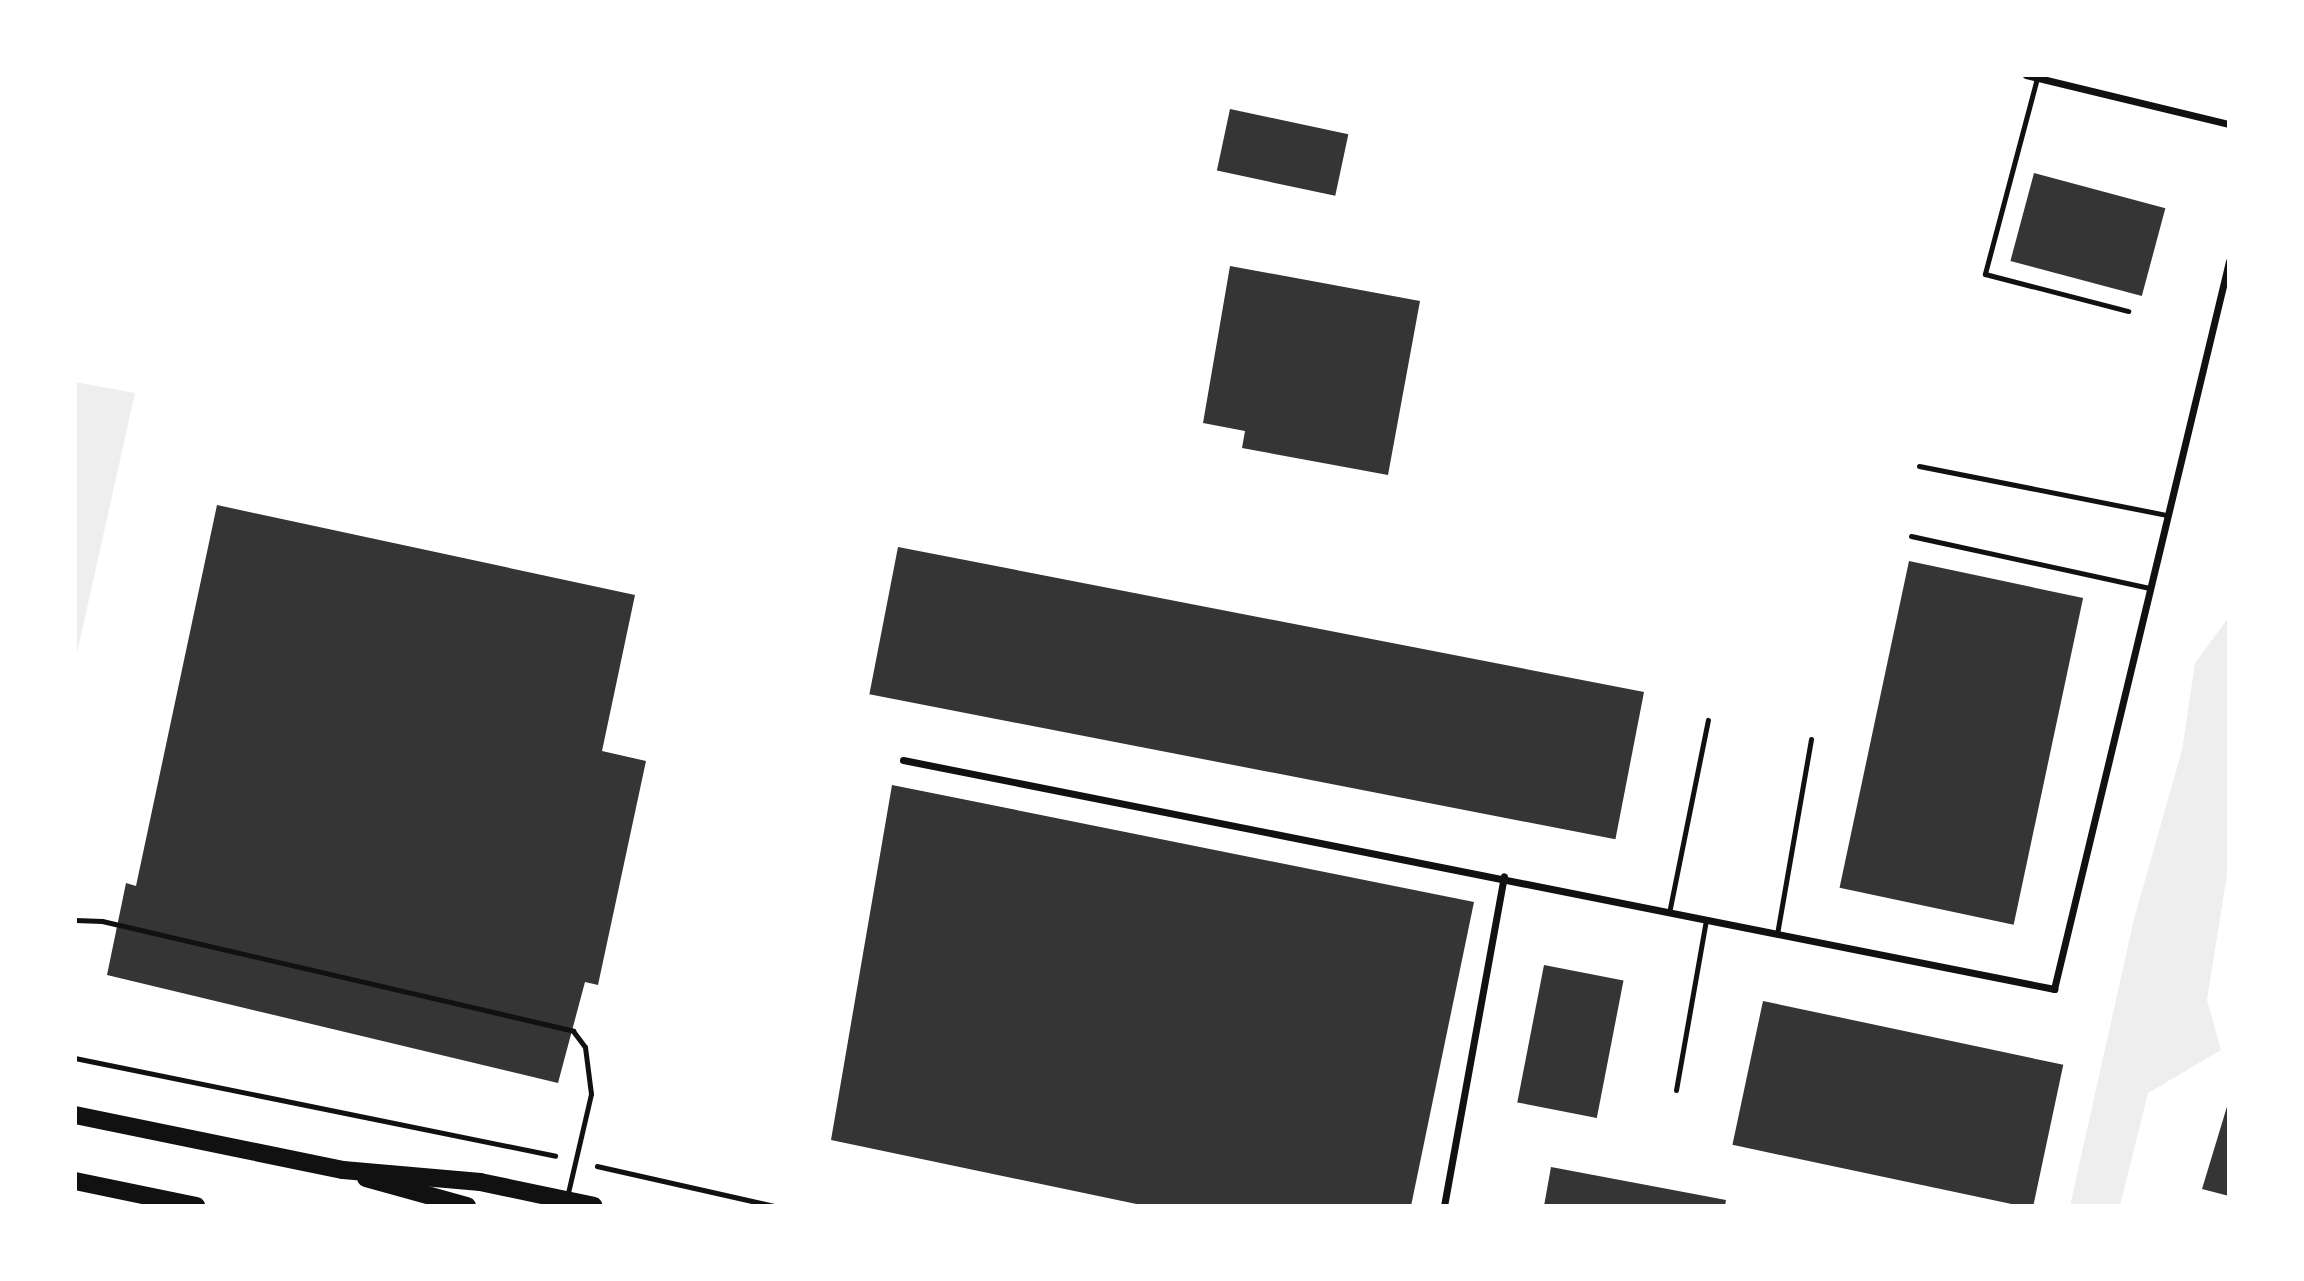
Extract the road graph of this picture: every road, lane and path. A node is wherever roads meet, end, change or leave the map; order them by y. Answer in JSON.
{"nodes":[{"id":1,"x":2026,"y":75,"type":"edge"},
{"id":2,"x":2037,"y":78,"type":"junction"},
{"id":3,"x":2229,"y":124,"type":"edge"},
{"id":4,"x":2229,"y":261,"type":"edge"},
{"id":5,"x":2128,"y":311,"type":"dead end"},
{"id":6,"x":1919,"y":466,"type":"dead end"},
{"id":7,"x":2167,"y":515,"type":"junction"},
{"id":8,"x":1910,"y":536,"type":"dead end"},
{"id":9,"x":2149,"y":588,"type":"junction"},
{"id":10,"x":1708,"y":720,"type":"dead end"},
{"id":11,"x":1811,"y":739,"type":"dead end"},
{"id":12,"x":903,"y":760,"type":"dead end"},
{"id":13,"x":1503,"y":876,"type":"junction"},
{"id":14,"x":1669,"y":913,"type":"junction"},
{"id":15,"x":75,"y":920,"type":"edge"},
{"id":16,"x":1706,"y":920,"type":"junction"},
{"id":17,"x":1777,"y":934,"type":"junction"},
{"id":18,"x":75,"y":1058,"type":"edge"},
{"id":19,"x":1676,"y":1090,"type":"dead end"},
{"id":20,"x":75,"y":1115,"type":"edge"},
{"id":21,"x":576,"y":1161,"type":"junction"},
{"id":22,"x":344,"y":1170,"type":"junction"},
{"id":23,"x":75,"y":1181,"type":"edge"},
{"id":24,"x":566,"y":1200,"type":"junction"},
{"id":25,"x":196,"y":1206,"type":"edge"},
{"id":26,"x":467,"y":1206,"type":"edge"},
{"id":27,"x":594,"y":1206,"type":"edge"},
{"id":28,"x":774,"y":1206,"type":"edge"},
{"id":29,"x":1444,"y":1206,"type":"edge"}],
"edges":[{"from":1,"to":2,"type":"street"},
{"from":2,"to":3,"type":"street"},
{"from":2,"to":5,"type":"lane"},
{"from":4,"to":7,"type":"street"},
{"from":6,"to":7,"type":"lane"},
{"from":7,"to":9,"type":"street"},
{"from":8,"to":9,"type":"lane"},
{"from":9,"to":17,"type":"street"},
{"from":10,"to":14,"type":"lane"},
{"from":11,"to":17,"type":"lane"},
{"from":12,"to":13,"type":"street"},
{"from":13,"to":14,"type":"street"},
{"from":13,"to":29,"type":"street"},
{"from":14,"to":16,"type":"street"},
{"from":15,"to":21,"type":"lane"},
{"from":16,"to":17,"type":"street"},
{"from":16,"to":19,"type":"lane"},
{"from":18,"to":21,"type":"path"},
{"from":20,"to":22,"type":"main road"},
{"from":21,"to":24,"type":"lane"},
{"from":21,"to":28,"type":"path"},
{"from":22,"to":24,"type":"main road"},
{"from":22,"to":26,"type":"main road"},
{"from":23,"to":25,"type":"main road"},
{"from":24,"to":27,"type":"main road"}]}
